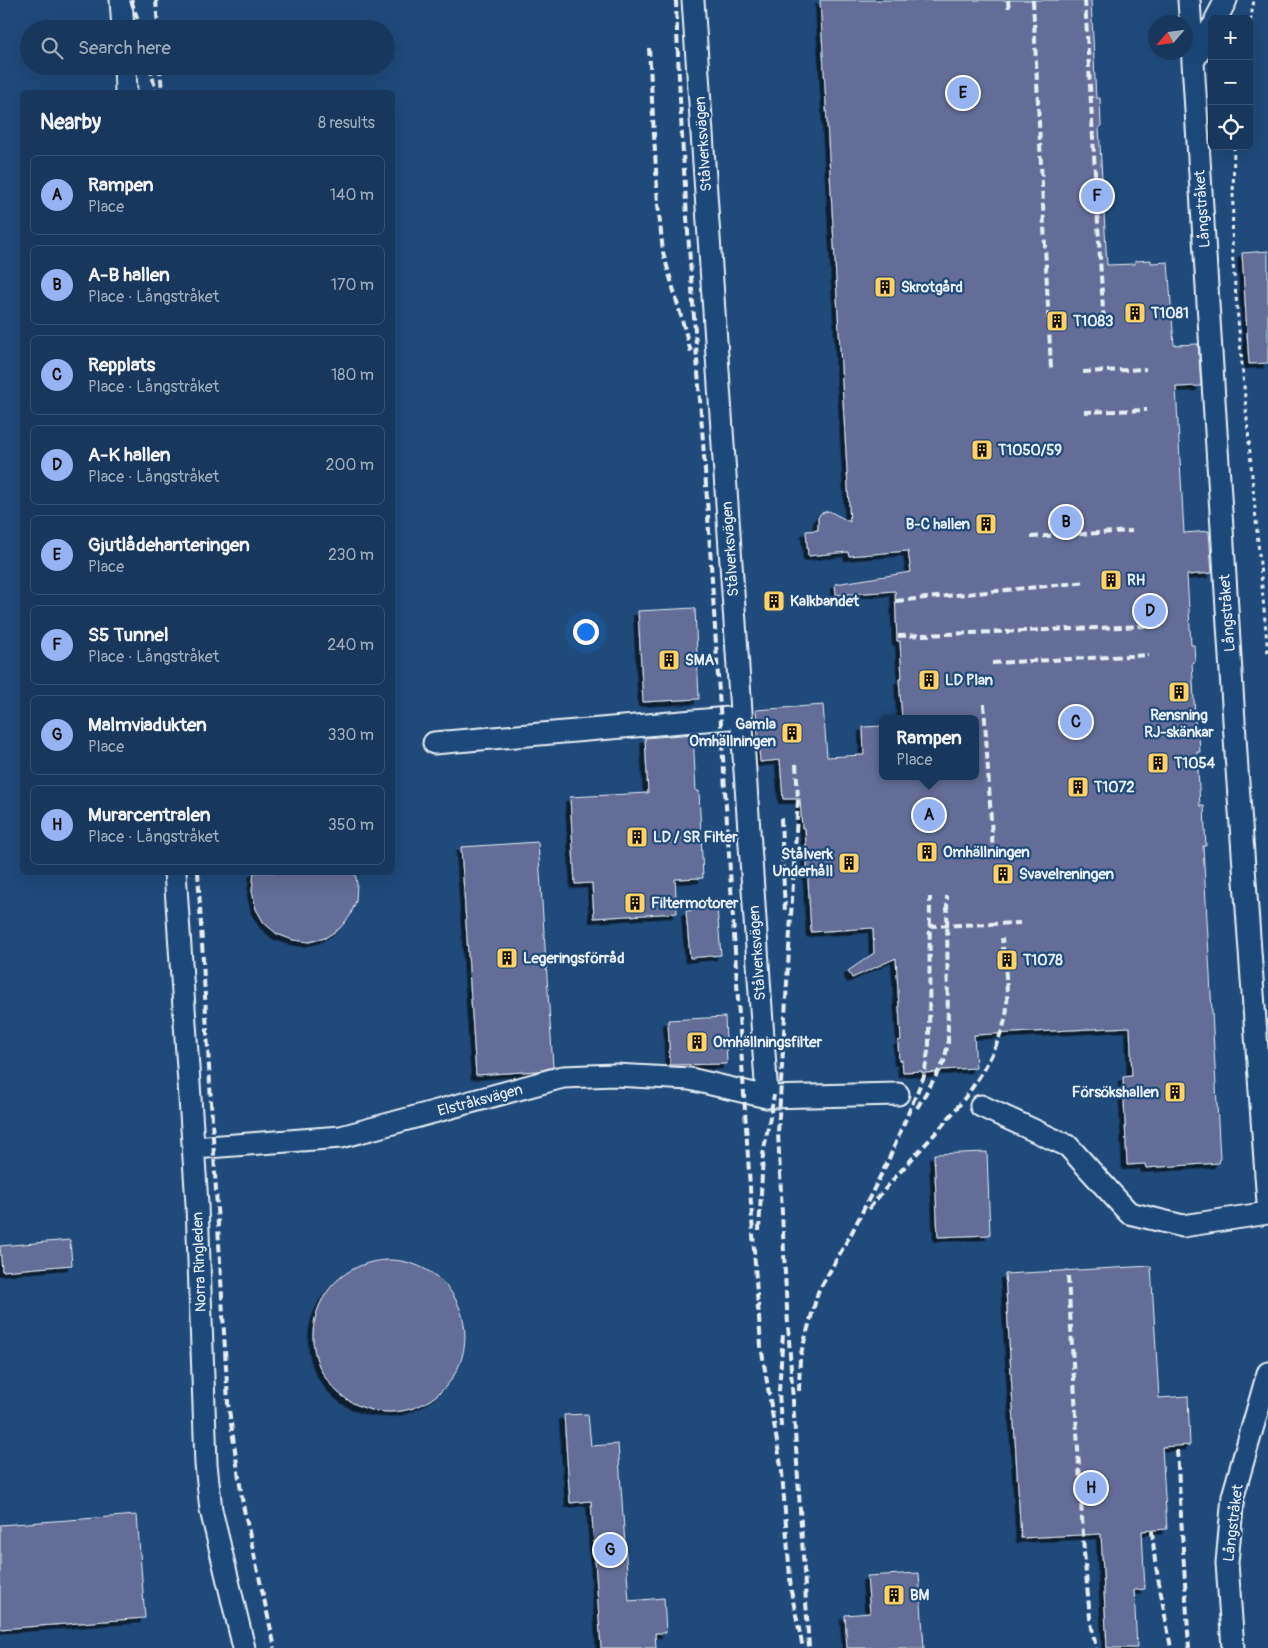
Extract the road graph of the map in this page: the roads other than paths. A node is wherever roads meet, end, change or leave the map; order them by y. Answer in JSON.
{"nodes":[{"id":1,"x":121,"y":0,"type":"edge"},
{"id":2,"x":693,"y":0,"type":"edge"},
{"id":3,"x":1189,"y":0,"type":"edge"},
{"id":4,"x":1226,"y":0,"type":"edge"},
{"id":5,"x":1218,"y":15,"type":"edge"},
{"id":6,"x":122,"y":20,"type":"edge"},
{"id":7,"x":1208,"y":34,"type":"edge"},
{"id":8,"x":1193,"y":62,"type":"junction"},
{"id":9,"x":125,"y":75,"type":"edge"},
{"id":10,"x":126,"y":90,"type":"edge"},
{"id":11,"x":741,"y":716,"type":"junction"},
{"id":12,"x":434,"y":743,"type":"dead end"},
{"id":13,"x":175,"y":875,"type":"edge"},
{"id":14,"x":898,"y":1094,"type":"dead end"},
{"id":15,"x":767,"y":1097,"type":"junction"},
{"id":16,"x":981,"y":1106,"type":"dead end"},
{"id":17,"x":194,"y":1148,"type":"junction"},
{"id":18,"x":1268,"y":1203,"type":"edge"},
{"id":19,"x":1268,"y":1213,"type":"edge"},
{"id":20,"x":1266,"y":1385,"type":"edge"},
{"id":21,"x":244,"y":1648,"type":"edge"},
{"id":22,"x":1232,"y":1648,"type":"edge"}],
"edges":[{"from":1,"to":6,"type":"street"},
{"from":2,"to":11,"type":"street","name":"Stålverksvägen"},
{"from":3,"to":8,"type":"street","name":"Långstråket"},
{"from":4,"to":5,"type":"street"},
{"from":7,"to":8,"type":"street"},
{"from":8,"to":18,"type":"street","name":"Långstråket"},
{"from":9,"to":10,"type":"street"},
{"from":11,"to":12,"type":"street"},
{"from":11,"to":15,"type":"street","name":"Stålverksvägen"},
{"from":13,"to":17,"type":"street","name":"Norra Ringleden"},
{"from":14,"to":15,"type":"street","name":"Elstråksvägen"},
{"from":15,"to":17,"type":"street","name":"Elstråksvägen"},
{"from":16,"to":19,"type":"street"},
{"from":17,"to":21,"type":"street","name":"Norra Ringleden"},
{"from":20,"to":22,"type":"street","name":"Långstråket"}]}
